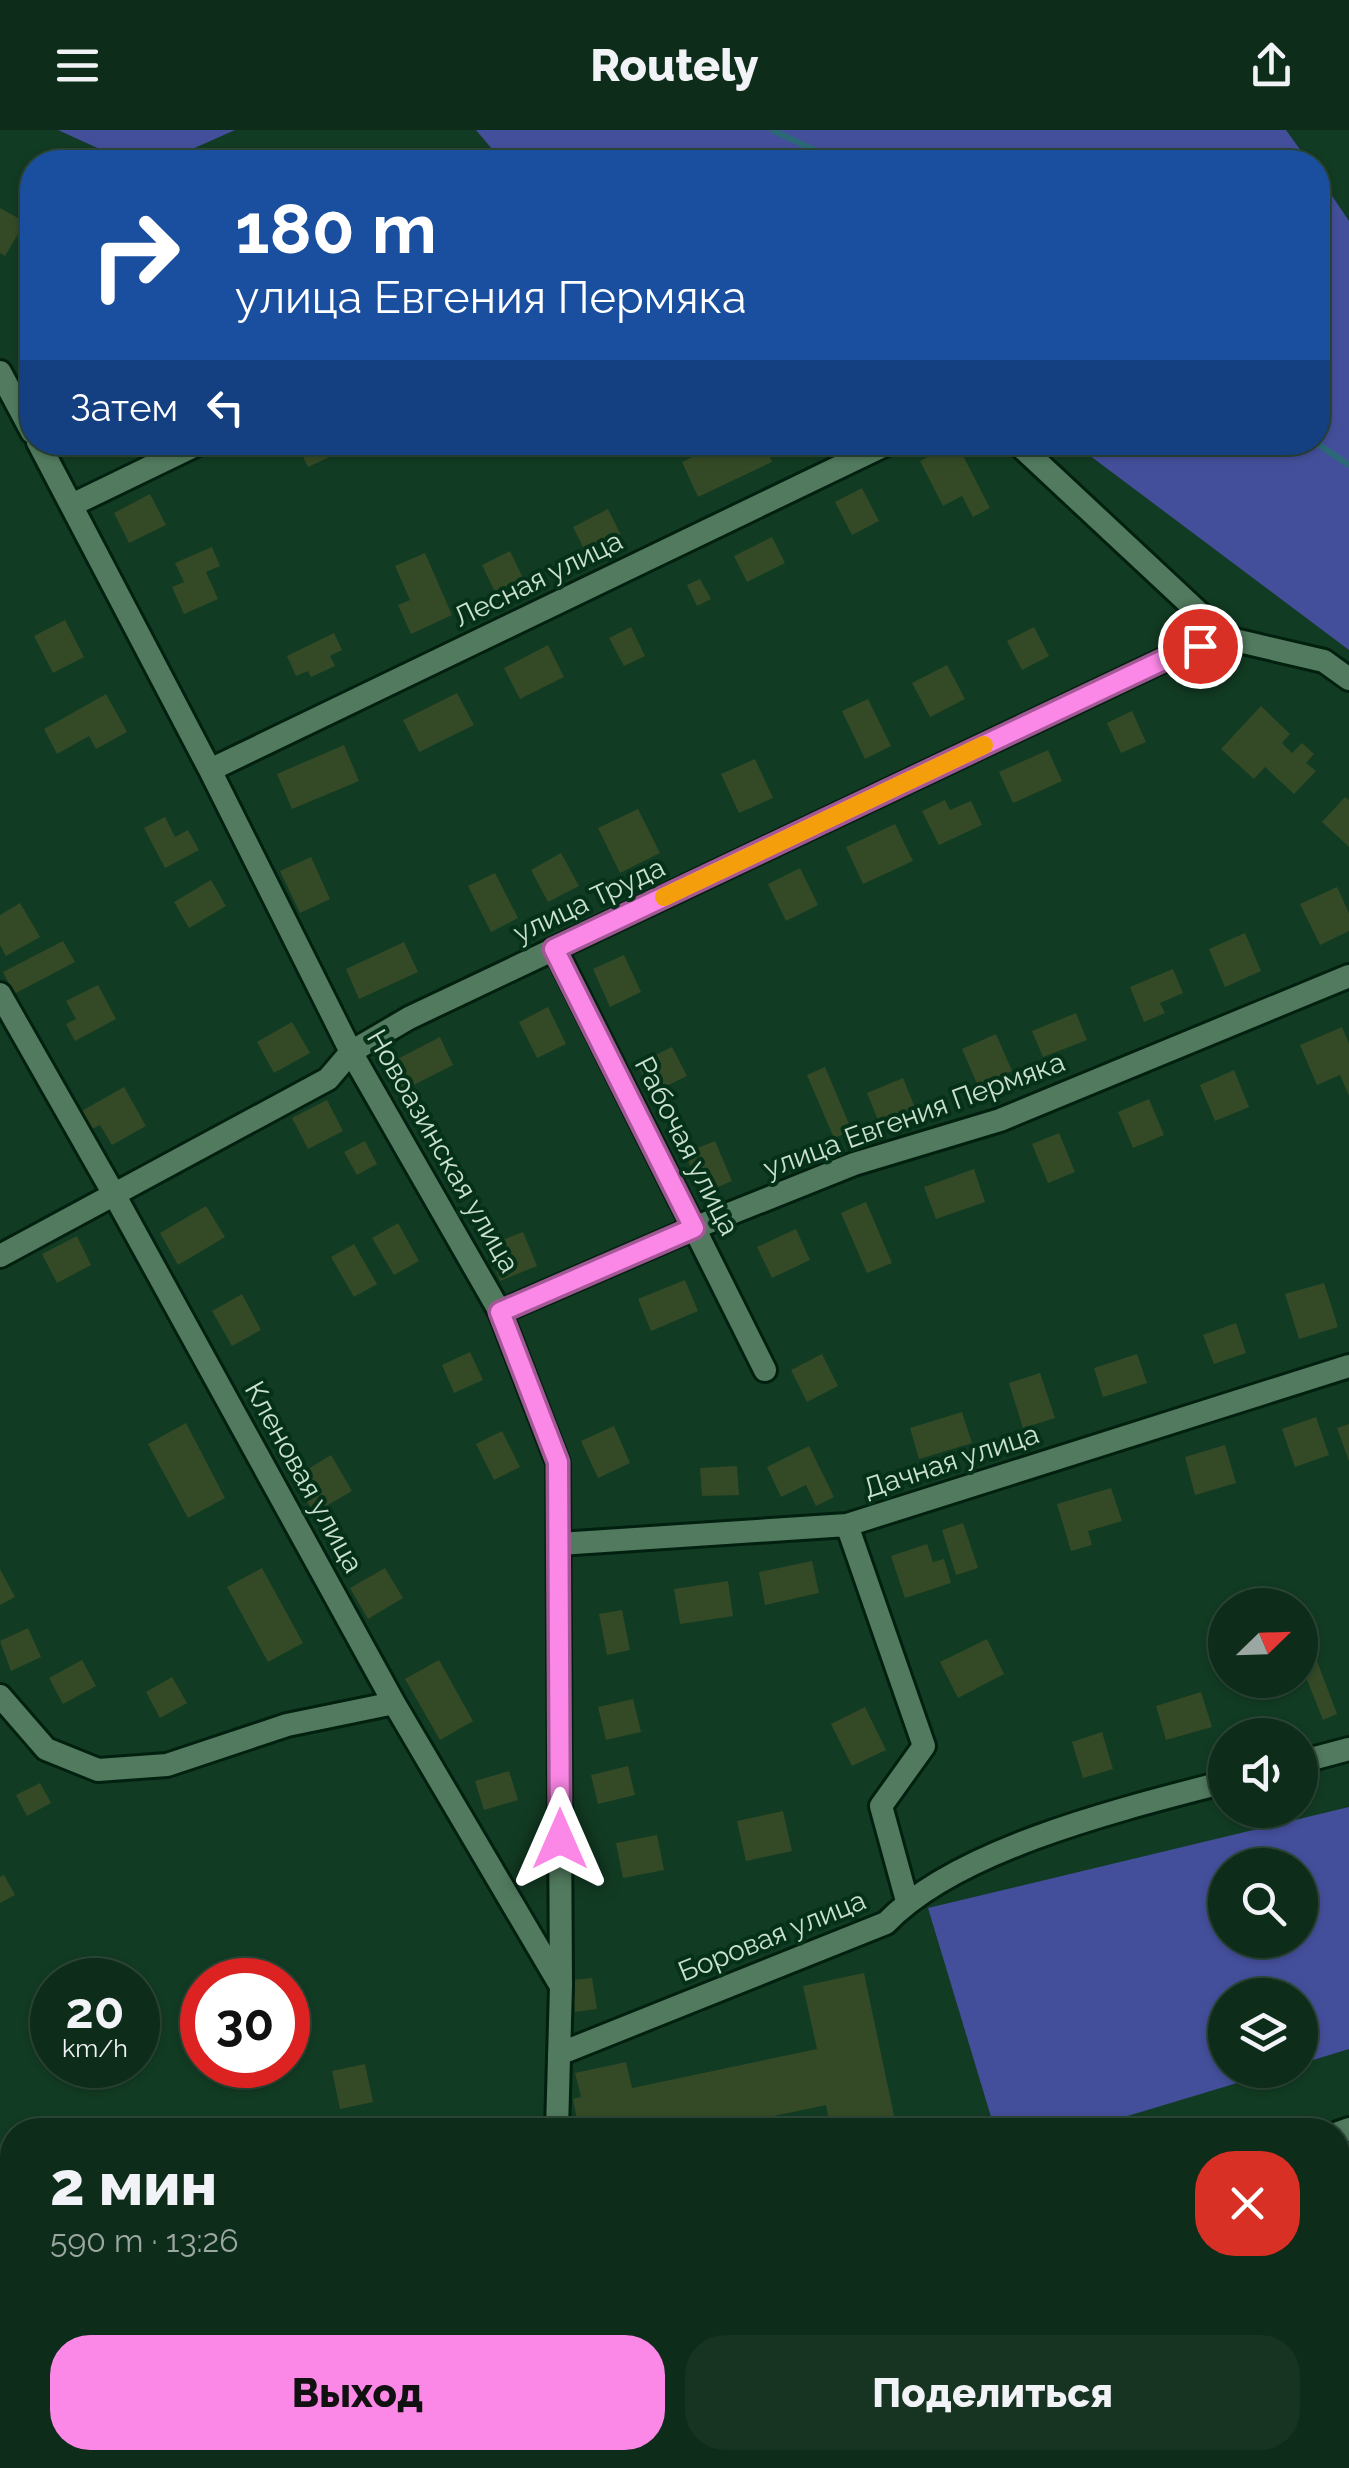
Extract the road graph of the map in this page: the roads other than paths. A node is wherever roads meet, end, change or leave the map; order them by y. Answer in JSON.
{"nodes":[{"id":1,"x":0,"y":372,"type":"edge"},
{"id":2,"x":20,"y":410,"type":"edge"},
{"id":3,"x":45,"y":455,"type":"edge"},
{"id":4,"x":175,"y":455,"type":"edge"},
{"id":5,"x":864,"y":455,"type":"edge"},
{"id":6,"x":1030,"y":455,"type":"edge"},
{"id":7,"x":72,"y":505,"type":"junction"},
{"id":8,"x":1226,"y":638,"type":"junction"},
{"id":9,"x":1349,"y":679,"type":"edge"},
{"id":10,"x":210,"y":770,"type":"junction"},
{"id":11,"x":554,"y":949,"type":"junction"},
{"id":12,"x":1349,"y":976,"type":"edge"},
{"id":13,"x":0,"y":994,"type":"edge"},
{"id":14,"x":350,"y":1052,"type":"junction"},
{"id":15,"x":115,"y":1196,"type":"junction"},
{"id":16,"x":694,"y":1228,"type":"junction"},
{"id":17,"x":0,"y":1256,"type":"edge"},
{"id":18,"x":500,"y":1312,"type":"junction"},
{"id":19,"x":1349,"y":1366,"type":"edge"},
{"id":20,"x":765,"y":1370,"type":"dead end"},
{"id":21,"x":847,"y":1525,"type":"junction"},
{"id":22,"x":559,"y":1544,"type":"junction"},
{"id":23,"x":0,"y":1696,"type":"edge"},
{"id":24,"x":394,"y":1703,"type":"junction"},
{"id":25,"x":1349,"y":1748,"type":"edge"},
{"id":26,"x":1318,"y":1757,"type":"edge"},
{"id":27,"x":1208,"y":1786,"type":"edge"},
{"id":28,"x":907,"y":1901,"type":"junction"},
{"id":29,"x":560,"y":1986,"type":"junction"},
{"id":30,"x":559,"y":2054,"type":"junction"},
{"id":31,"x":557,"y":2118,"type":"edge"}],
"edges":[{"from":1,"to":2,"type":"street"},
{"from":3,"to":7,"type":"street","name":"Новоазинская улица"},
{"from":4,"to":7,"type":"street"},
{"from":5,"to":10,"type":"street","name":"Лесная улица"},
{"from":6,"to":8,"type":"street"},
{"from":7,"to":10,"type":"street","name":"Новоазинская улица"},
{"from":8,"to":9,"type":"street"},
{"from":8,"to":11,"type":"street","name":"улица Труда"},
{"from":10,"to":14,"type":"street","name":"Новоазинская улица"},
{"from":11,"to":14,"type":"street","name":"улица Труда"},
{"from":11,"to":16,"type":"street","name":"Рабочая улица"},
{"from":12,"to":16,"type":"street","name":"улица Евгения Пермяка"},
{"from":13,"to":15,"type":"street","name":"Кленовая улица"},
{"from":14,"to":15,"type":"street","name":"улица Труда"},
{"from":14,"to":18,"type":"street","name":"Новоазинская улица"},
{"from":15,"to":17,"type":"street","name":"улица Труда"},
{"from":15,"to":24,"type":"street","name":"Кленовая улица"},
{"from":16,"to":18,"type":"street","name":"улица Евгения Пермяка"},
{"from":16,"to":20,"type":"street","name":"Рабочая улица"},
{"from":18,"to":22,"type":"street","name":"Новоазинская улица"},
{"from":19,"to":21,"type":"street","name":"Дачная улица"},
{"from":21,"to":22,"type":"street","name":"Дачная улица"},
{"from":21,"to":28,"type":"street"},
{"from":22,"to":29,"type":"street","name":"Новоазинская улица"},
{"from":23,"to":24,"type":"street"},
{"from":24,"to":29,"type":"street","name":"Кленовая улица"},
{"from":25,"to":26,"type":"street"},
{"from":27,"to":28,"type":"street","name":"Боровая улица"},
{"from":28,"to":30,"type":"street","name":"Боровая улица"},
{"from":29,"to":30,"type":"street","name":"Новоазинская улица"},
{"from":30,"to":31,"type":"street","name":"Новоазинская улица"}]}
